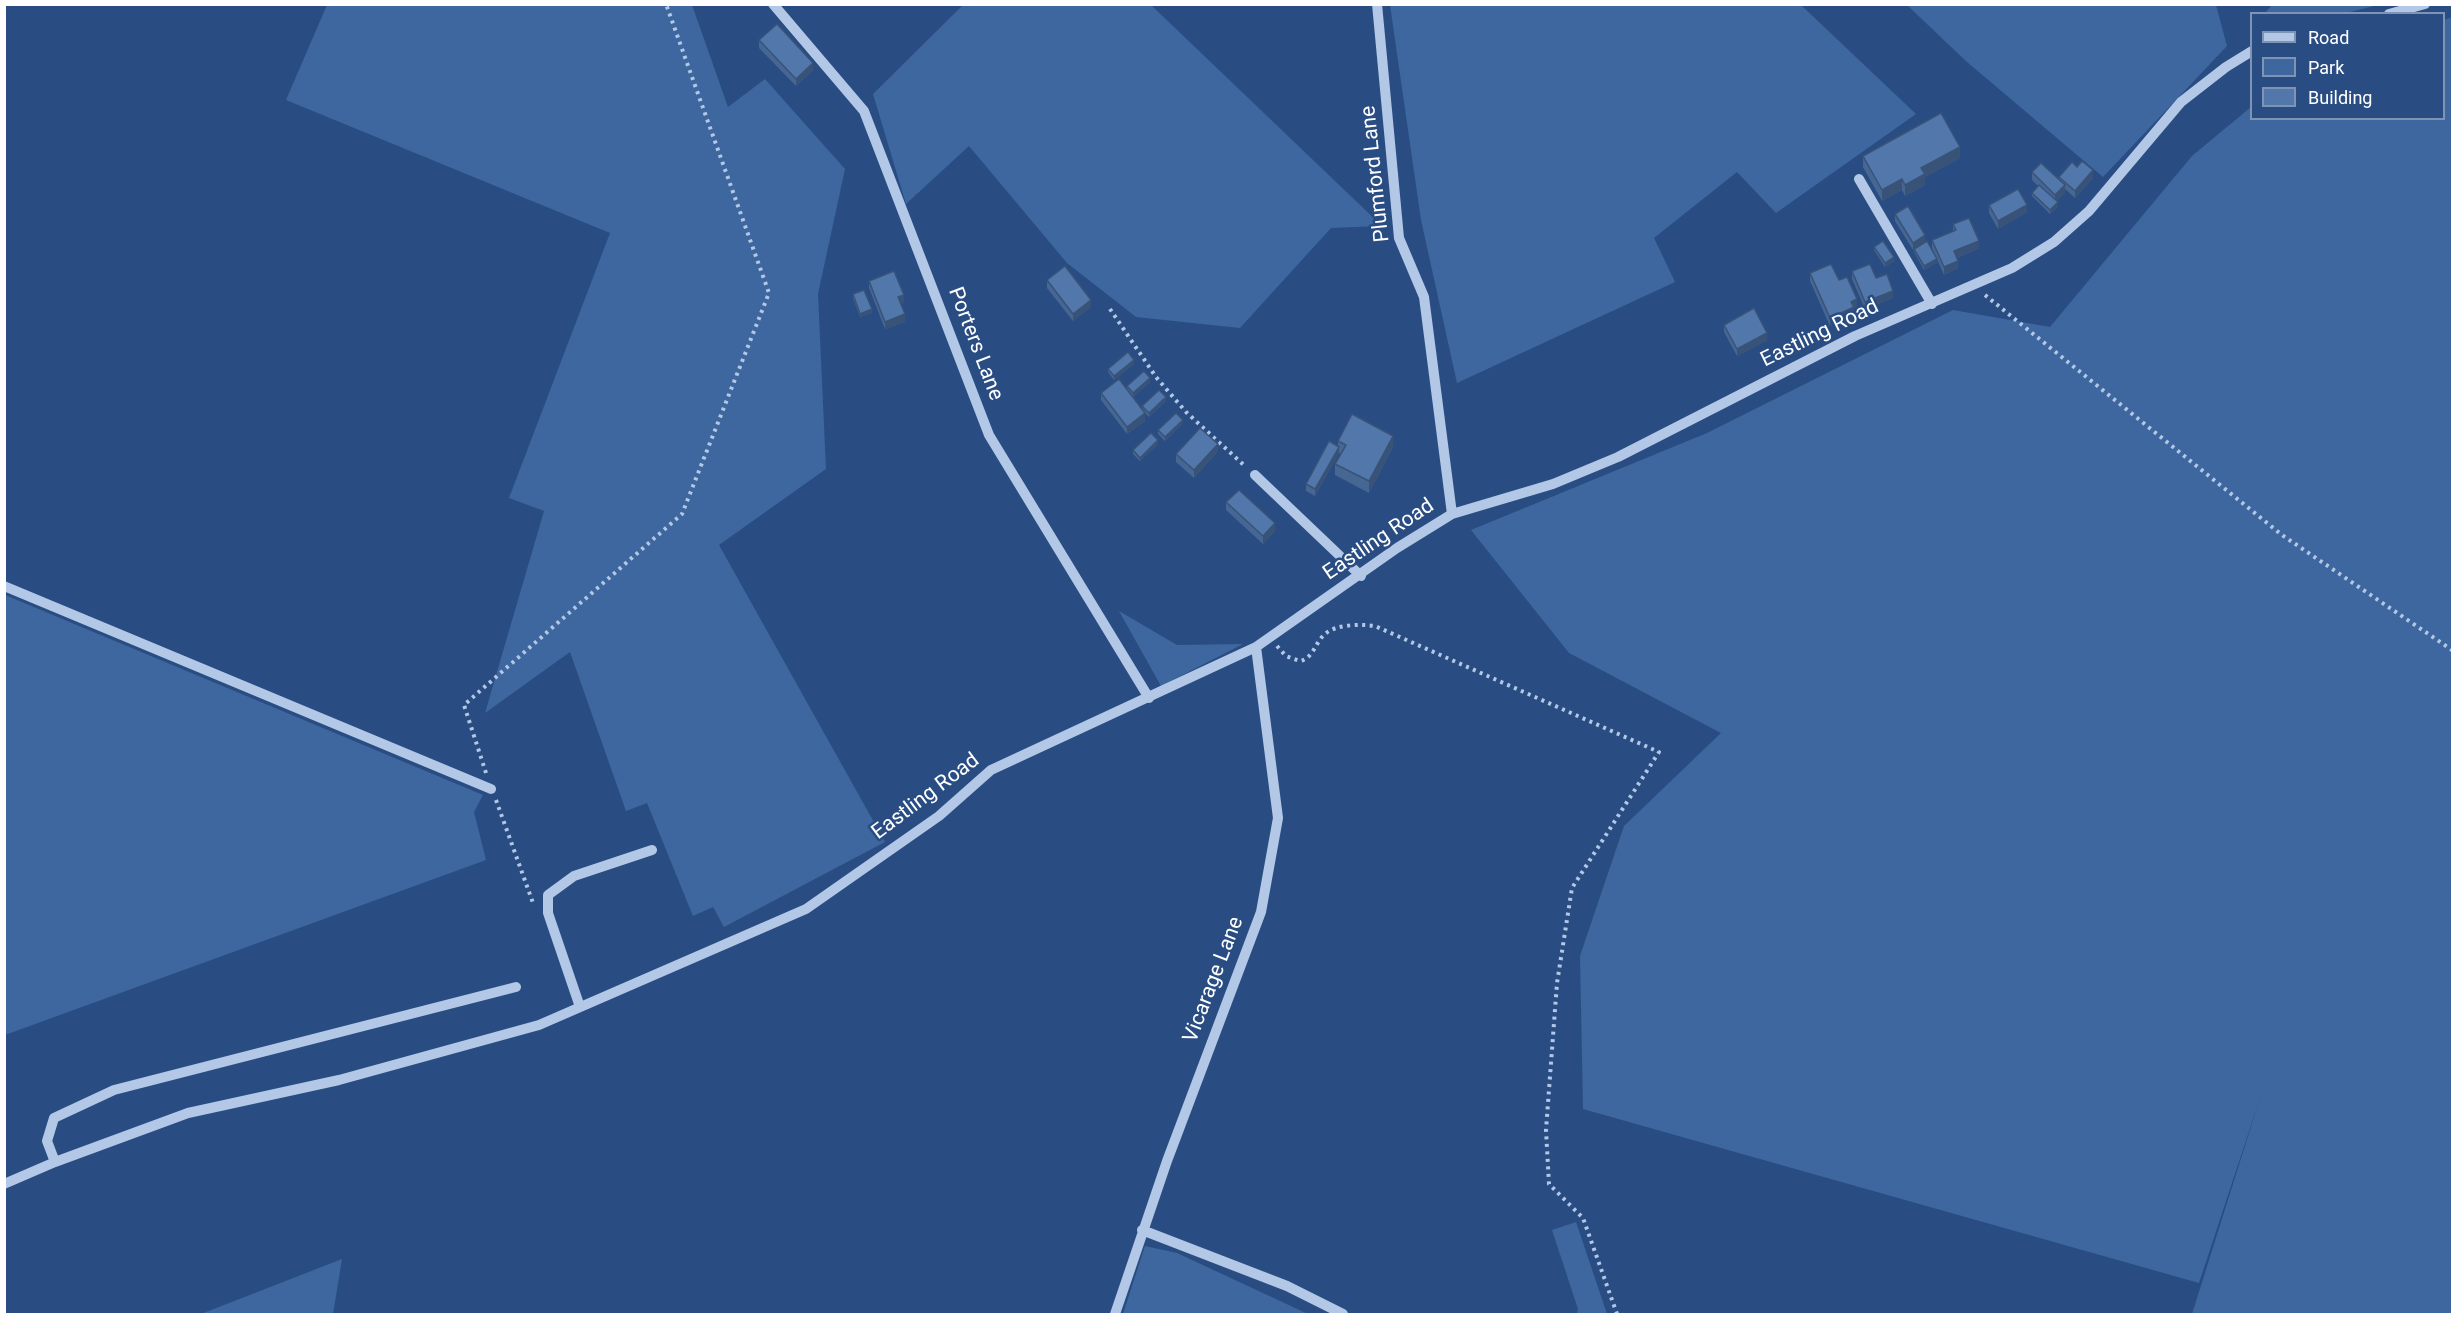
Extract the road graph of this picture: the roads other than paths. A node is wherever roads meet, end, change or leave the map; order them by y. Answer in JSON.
{"nodes":[{"id":1,"x":773,"y":4,"type":"edge"},
{"id":2,"x":1377,"y":4,"type":"edge"},
{"id":3,"x":2425,"y":4,"type":"edge"},
{"id":4,"x":2396,"y":12,"type":"edge"},
{"id":5,"x":2250,"y":52,"type":"edge"},
{"id":6,"x":1859,"y":179,"type":"dead end"},
{"id":7,"x":1932,"y":303,"type":"junction"},
{"id":8,"x":1435,"y":417,"type":"dead end"},
{"id":9,"x":1255,"y":475,"type":"road end"},
{"id":10,"x":1452,"y":514,"type":"junction"},
{"id":11,"x":1361,"y":576,"type":"junction"},
{"id":12,"x":4,"y":586,"type":"edge"},
{"id":13,"x":1256,"y":647,"type":"junction"},
{"id":14,"x":1149,"y":698,"type":"junction"},
{"id":15,"x":492,"y":789,"type":"road end"},
{"id":16,"x":652,"y":850,"type":"dead end"},
{"id":17,"x":516,"y":987,"type":"dead end"},
{"id":18,"x":580,"y":1007,"type":"junction"},
{"id":19,"x":55,"y":1162,"type":"junction"},
{"id":20,"x":4,"y":1184,"type":"edge"},
{"id":21,"x":1142,"y":1230,"type":"junction"},
{"id":22,"x":1115,"y":1314,"type":"edge"},
{"id":23,"x":1343,"y":1314,"type":"edge"}],
"edges":[{"from":1,"to":14,"type":"street","name":"Porters Lane"},
{"from":2,"to":10,"type":"street","name":"Plumford Lane"},
{"from":3,"to":4,"type":"street"},
{"from":5,"to":7,"type":"street","name":"Eastling Road"},
{"from":6,"to":7,"type":"street"},
{"from":7,"to":10,"type":"street","name":"Eastling Road"},
{"from":8,"to":10,"type":"street"},
{"from":9,"to":11,"type":"street"},
{"from":10,"to":11,"type":"street","name":"Eastling Road"},
{"from":11,"to":13,"type":"street","name":"Eastling Road"},
{"from":12,"to":15,"type":"street"},
{"from":13,"to":14,"type":"street","name":"Eastling Road"},
{"from":13,"to":21,"type":"street","name":"Vicarage Lane"},
{"from":14,"to":18,"type":"street","name":"Eastling Road"},
{"from":16,"to":18,"type":"street"},
{"from":17,"to":19,"type":"street"},
{"from":18,"to":19,"type":"street","name":"Eastling Road"},
{"from":19,"to":20,"type":"street","name":"Eastling Road"},
{"from":21,"to":22,"type":"street","name":"Vicarage Lane"},
{"from":21,"to":23,"type":"street"}]}
